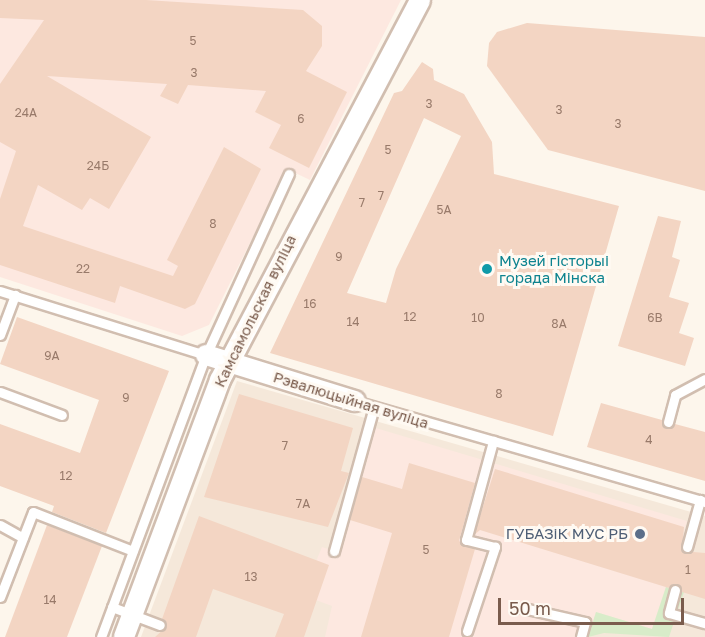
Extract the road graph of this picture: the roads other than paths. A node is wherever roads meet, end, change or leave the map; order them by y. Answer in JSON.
{"nodes":[{"id":1,"x":420,"y":0,"type":"edge"},
{"id":2,"x":289,"y":174,"type":"dead end"},
{"id":3,"x":0,"y":291,"type":"edge"},
{"id":4,"x":15,"y":295,"type":"junction"},
{"id":5,"x":0,"y":335,"type":"edge"},
{"id":6,"x":206,"y":355,"type":"junction"},
{"id":7,"x":228,"y":362,"type":"junction"},
{"id":8,"x":705,"y":379,"type":"edge"},
{"id":9,"x":0,"y":392,"type":"edge"},
{"id":10,"x":355,"y":401,"type":"joint"},
{"id":11,"x":374,"y":407,"type":"junction"},
{"id":12,"x":62,"y":415,"type":"dead end"},
{"id":13,"x":668,"y":422,"type":"dead end"},
{"id":14,"x":493,"y":441,"type":"junction"},
{"id":15,"x":702,"y":501,"type":"edge"},
{"id":16,"x":0,"y":525,"type":"edge"},
{"id":17,"x":22,"y":538,"type":"junction"},
{"id":18,"x":687,"y":547,"type":"dead end"},
{"id":19,"x":133,"y":551,"type":"junction"},
{"id":20,"x":334,"y":551,"type":"dead end"},
{"id":21,"x":675,"y":590,"type":"dead end"},
{"id":22,"x":0,"y":597,"type":"edge"},
{"id":23,"x":112,"y":607,"type":"junction"},
{"id":24,"x":523,"y":608,"type":"dead end"},
{"id":25,"x":132,"y":615,"type":"junction"},
{"id":26,"x":705,"y":623,"type":"edge"},
{"id":27,"x":160,"y":625,"type":"dead end"},
{"id":28,"x":467,"y":631,"type":"dead end"},
{"id":29,"x":101,"y":637,"type":"edge"},
{"id":30,"x":124,"y":637,"type":"edge"},
{"id":31,"x":581,"y":637,"type":"edge"}],
"edges":[{"from":1,"to":7,"type":"street","name":"Камсамольская вуліца"},
{"from":2,"to":6,"type":"lane","name":"Камсамольская вуліца"},
{"from":3,"to":4,"type":"lane","name":"Рэвалюцыйная вуліца"},
{"from":4,"to":5,"type":"lane"},
{"from":4,"to":6,"type":"lane","name":"Рэвалюцыйная вуліца"},
{"from":6,"to":7,"type":"street","name":"Рэвалюцыйная вуліца"},
{"from":6,"to":19,"type":"lane","name":"Камсамольская вуліца"},
{"from":7,"to":10,"type":"street","name":"Рэвалюцыйная вуліца"},
{"from":7,"to":25,"type":"street","name":"Камсамольская вуліца"},
{"from":8,"to":13,"type":"lane"},
{"from":9,"to":12,"type":"lane"},
{"from":10,"to":11,"type":"lane","name":"Рэвалюцыйная вуліца"},
{"from":11,"to":14,"type":"lane","name":"Рэвалюцыйная вуліца"},
{"from":11,"to":20,"type":"lane"},
{"from":14,"to":15,"type":"lane","name":"Рэвалюцыйная вуліца"},
{"from":14,"to":28,"type":"lane"},
{"from":15,"to":18,"type":"lane"},
{"from":16,"to":17,"type":"lane"},
{"from":17,"to":19,"type":"lane"},
{"from":17,"to":22,"type":"lane"},
{"from":19,"to":23,"type":"lane","name":"Камсамольская вуліца"},
{"from":21,"to":26,"type":"lane"},
{"from":23,"to":25,"type":"lane"},
{"from":23,"to":29,"type":"lane","name":"Камсамольская вуліца"},
{"from":24,"to":31,"type":"lane"},
{"from":25,"to":27,"type":"lane"},
{"from":25,"to":30,"type":"street","name":"Камсамольская вуліца"}]}
